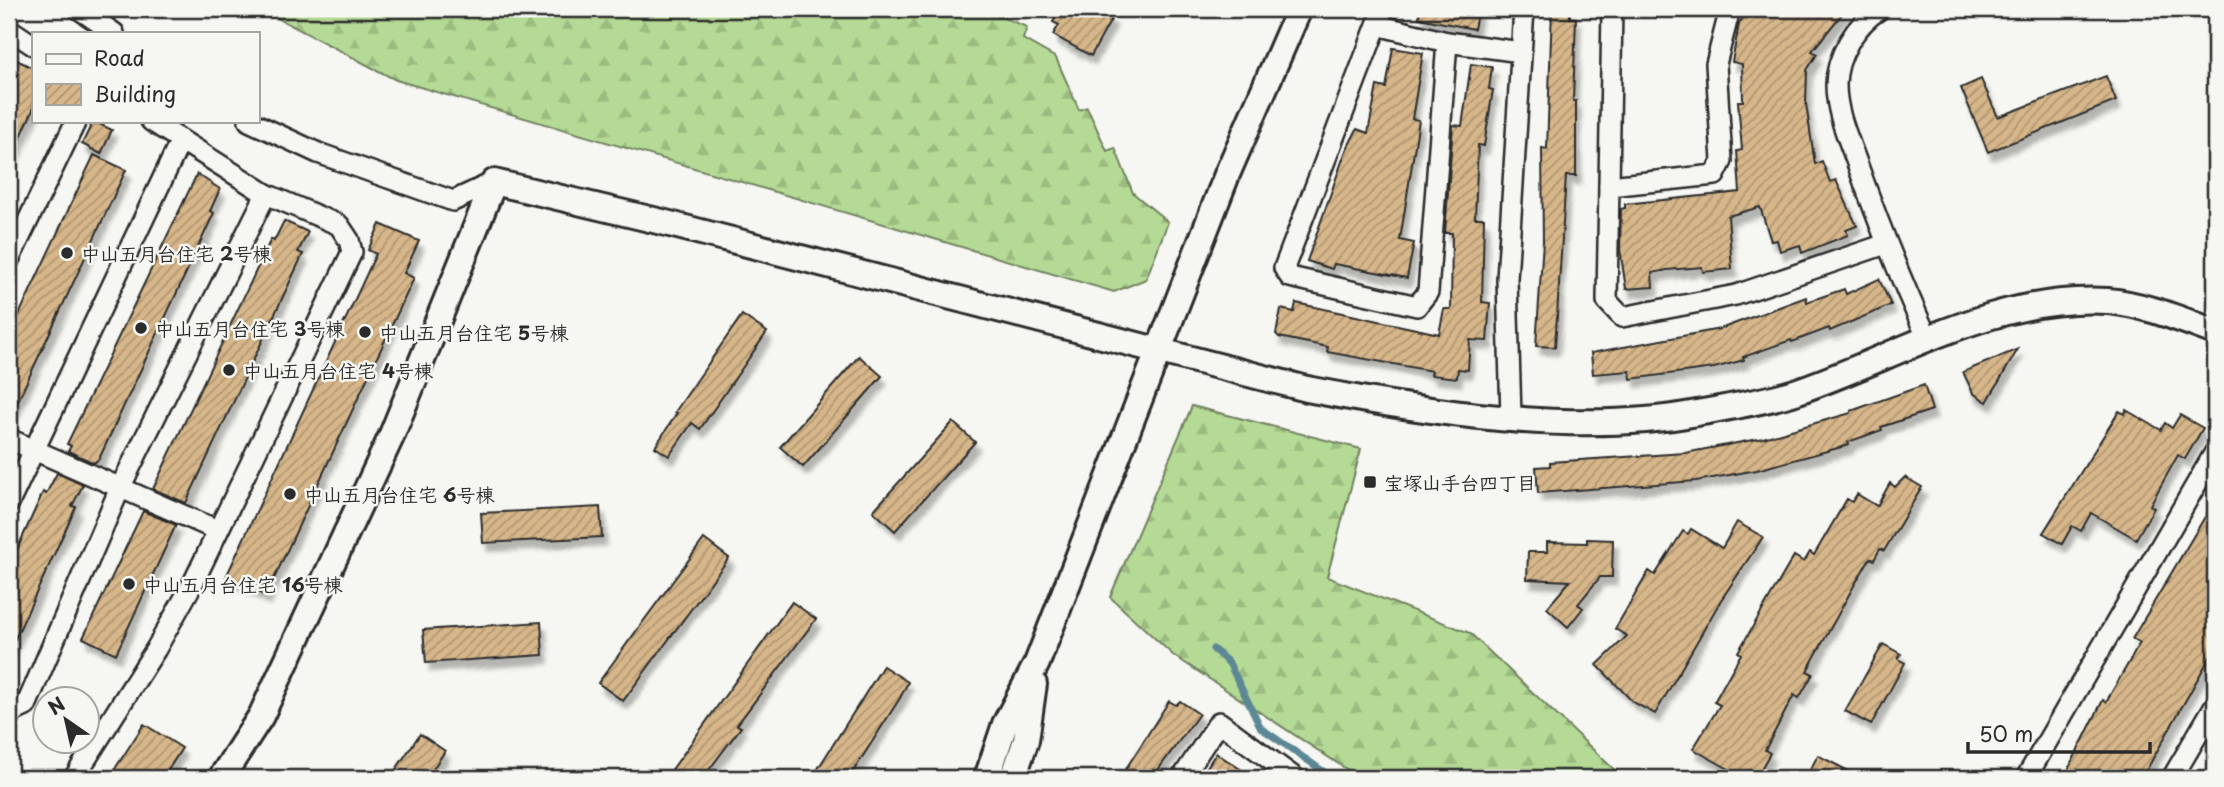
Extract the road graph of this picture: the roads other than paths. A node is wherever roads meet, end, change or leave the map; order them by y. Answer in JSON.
{"nodes":[{"id":1,"x":79,"y":9,"type":"edge"},
{"id":2,"x":1299,"y":9,"type":"edge"},
{"id":3,"x":1524,"y":9,"type":"edge"},
{"id":4,"x":1612,"y":9,"type":"edge"},
{"id":5,"x":1730,"y":9,"type":"edge"},
{"id":6,"x":1880,"y":9,"type":"edge"},
{"id":7,"x":1380,"y":17,"type":"edge"},
{"id":8,"x":9,"y":29,"type":"edge"},
{"id":9,"x":113,"y":32,"type":"edge"},
{"id":10,"x":1447,"y":42,"type":"junction"},
{"id":11,"x":32,"y":44,"type":"edge"},
{"id":12,"x":1521,"y":52,"type":"junction"},
{"id":13,"x":76,"y":122,"type":"edge"},
{"id":14,"x":153,"y":122,"type":"edge"},
{"id":15,"x":251,"y":122,"type":"edge"},
{"id":16,"x":181,"y":140,"type":"junction"},
{"id":17,"x":494,"y":182,"type":"junction"},
{"id":18,"x":1609,"y":186,"type":"junction"},
{"id":19,"x":266,"y":194,"type":"junction"},
{"id":20,"x":1886,"y":244,"type":"junction"},
{"id":21,"x":9,"y":260,"type":"edge"},
{"id":22,"x":2215,"y":332,"type":"edge"},
{"id":23,"x":1927,"y":337,"type":"junction"},
{"id":24,"x":1158,"y":352,"type":"junction"},
{"id":25,"x":1511,"y":417,"type":"junction"},
{"id":26,"x":9,"y":439,"type":"edge"},
{"id":27,"x":33,"y":450,"type":"junction"},
{"id":28,"x":2215,"y":452,"type":"edge"},
{"id":29,"x":120,"y":488,"type":"junction"},
{"id":30,"x":9,"y":503,"type":"edge"},
{"id":31,"x":217,"y":530,"type":"junction"},
{"id":32,"x":1037,"y":663,"type":"junction"},
{"id":33,"x":2215,"y":705,"type":"edge"},
{"id":34,"x":9,"y":714,"type":"edge"},
{"id":35,"x":74,"y":778,"type":"edge"},
{"id":36,"x":221,"y":778,"type":"edge"},
{"id":37,"x":987,"y":778,"type":"edge"},
{"id":38,"x":1013,"y":778,"type":"edge"},
{"id":39,"x":1182,"y":778,"type":"edge"},
{"id":40,"x":1295,"y":778,"type":"edge"},
{"id":41,"x":2026,"y":778,"type":"edge"},
{"id":42,"x":2172,"y":778,"type":"edge"}],
"edges":[{"from":1,"to":9,"type":"street"},
{"from":2,"to":24,"type":"street"},
{"from":3,"to":12,"type":"street"},
{"from":4,"to":18,"type":"street"},
{"from":5,"to":18,"type":"street"},
{"from":6,"to":20,"type":"street"},
{"from":7,"to":10,"type":"street"},
{"from":7,"to":10,"type":"street"},
{"from":8,"to":11,"type":"street"},
{"from":10,"to":12,"type":"street"},
{"from":12,"to":25,"type":"street"},
{"from":13,"to":21,"type":"street"},
{"from":14,"to":16,"type":"street"},
{"from":15,"to":17,"type":"street"},
{"from":16,"to":19,"type":"street"},
{"from":16,"to":27,"type":"street"},
{"from":17,"to":24,"type":"street"},
{"from":17,"to":36,"type":"street"},
{"from":18,"to":20,"type":"street"},
{"from":19,"to":29,"type":"street"},
{"from":19,"to":31,"type":"street"},
{"from":20,"to":23,"type":"street"},
{"from":22,"to":23,"type":"street"},
{"from":23,"to":25,"type":"street"},
{"from":24,"to":25,"type":"street"},
{"from":24,"to":32,"type":"street"},
{"from":26,"to":27,"type":"street"},
{"from":27,"to":29,"type":"street"},
{"from":27,"to":30,"type":"street"},
{"from":28,"to":41,"type":"street"},
{"from":29,"to":31,"type":"street"},
{"from":29,"to":34,"type":"street"},
{"from":31,"to":35,"type":"street"},
{"from":32,"to":37,"type":"street"},
{"from":32,"to":38,"type":"street"},
{"from":33,"to":42,"type":"street"},
{"from":39,"to":40,"type":"street"}]}
